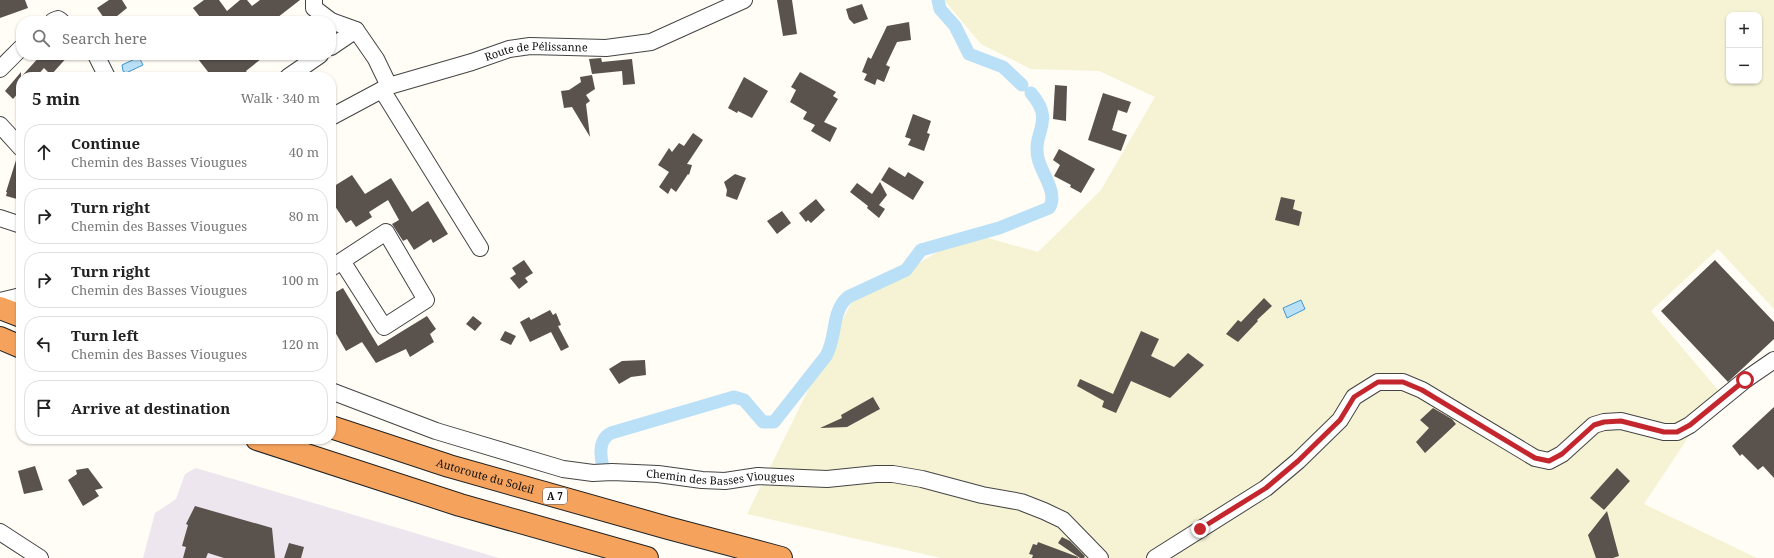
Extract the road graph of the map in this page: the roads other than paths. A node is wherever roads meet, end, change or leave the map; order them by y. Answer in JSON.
{"nodes":[{"id":1,"x":314,"y":0,"type":"edge"},
{"id":2,"x":744,"y":0,"type":"edge"},
{"id":3,"x":324,"y":16,"type":"edge"},
{"id":4,"x":336,"y":23,"type":"edge"},
{"id":5,"x":356,"y":30,"type":"junction"},
{"id":6,"x":336,"y":44,"type":"edge"},
{"id":7,"x":16,"y":53,"type":"edge"},
{"id":8,"x":98,"y":60,"type":"edge"},
{"id":9,"x":313,"y":60,"type":"edge"},
{"id":10,"x":0,"y":69,"type":"edge"},
{"id":11,"x":104,"y":72,"type":"edge"},
{"id":12,"x":295,"y":72,"type":"edge"},
{"id":13,"x":385,"y":88,"type":"junction"},
{"id":14,"x":336,"y":114,"type":"edge"},
{"id":15,"x":0,"y":125,"type":"edge"},
{"id":16,"x":16,"y":143,"type":"edge"},
{"id":17,"x":0,"y":218,"type":"edge"},
{"id":18,"x":16,"y":223,"type":"edge"},
{"id":19,"x":480,"y":248,"type":"dead end"},
{"id":20,"x":337,"y":264,"type":"edge"},
{"id":21,"x":16,"y":297,"type":"edge"},
{"id":22,"x":0,"y":301,"type":"edge"},
{"id":23,"x":0,"y":308,"type":"edge"},
{"id":24,"x":16,"y":314,"type":"edge"},
{"id":25,"x":0,"y":338,"type":"edge"},
{"id":26,"x":16,"y":345,"type":"edge"},
{"id":27,"x":1774,"y":360,"type":"edge"},
{"id":28,"x":336,"y":393,"type":"edge"},
{"id":29,"x":336,"y":429,"type":"edge"},
{"id":30,"x":272,"y":444,"type":"edge"},
{"id":31,"x":0,"y":532,"type":"edge"},
{"id":32,"x":40,"y":558,"type":"edge"},
{"id":33,"x":647,"y":558,"type":"edge"},
{"id":34,"x":781,"y":558,"type":"edge"},
{"id":35,"x":1100,"y":558,"type":"edge"},
{"id":36,"x":1155,"y":558,"type":"edge"}],
"edges":[{"from":1,"to":3,"type":"street"},
{"from":2,"to":13,"type":"street","name":"Route de Pélissanne"},
{"from":4,"to":5,"type":"street"},
{"from":5,"to":6,"type":"street"},
{"from":5,"to":13,"type":"street"},
{"from":7,"to":10,"type":"street"},
{"from":8,"to":11,"type":"street"},
{"from":9,"to":12,"type":"street"},
{"from":13,"to":14,"type":"street","name":"Route de Pélissanne"},
{"from":13,"to":19,"type":"street"},
{"from":15,"to":16,"type":"street"},
{"from":17,"to":18,"type":"street"},
{"from":20,"to":20,"type":"street"},
{"from":21,"to":22,"type":"street"},
{"from":23,"to":24,"type":"highway"},
{"from":25,"to":26,"type":"highway"},
{"from":27,"to":36,"type":"street"},
{"from":28,"to":35,"type":"street","name":"Chemin des Basses Viougues"},
{"from":29,"to":34,"type":"highway","name":"Autoroute du Soleil","number":"A 7"},
{"from":30,"to":33,"type":"highway"},
{"from":31,"to":32,"type":"street"}]}
